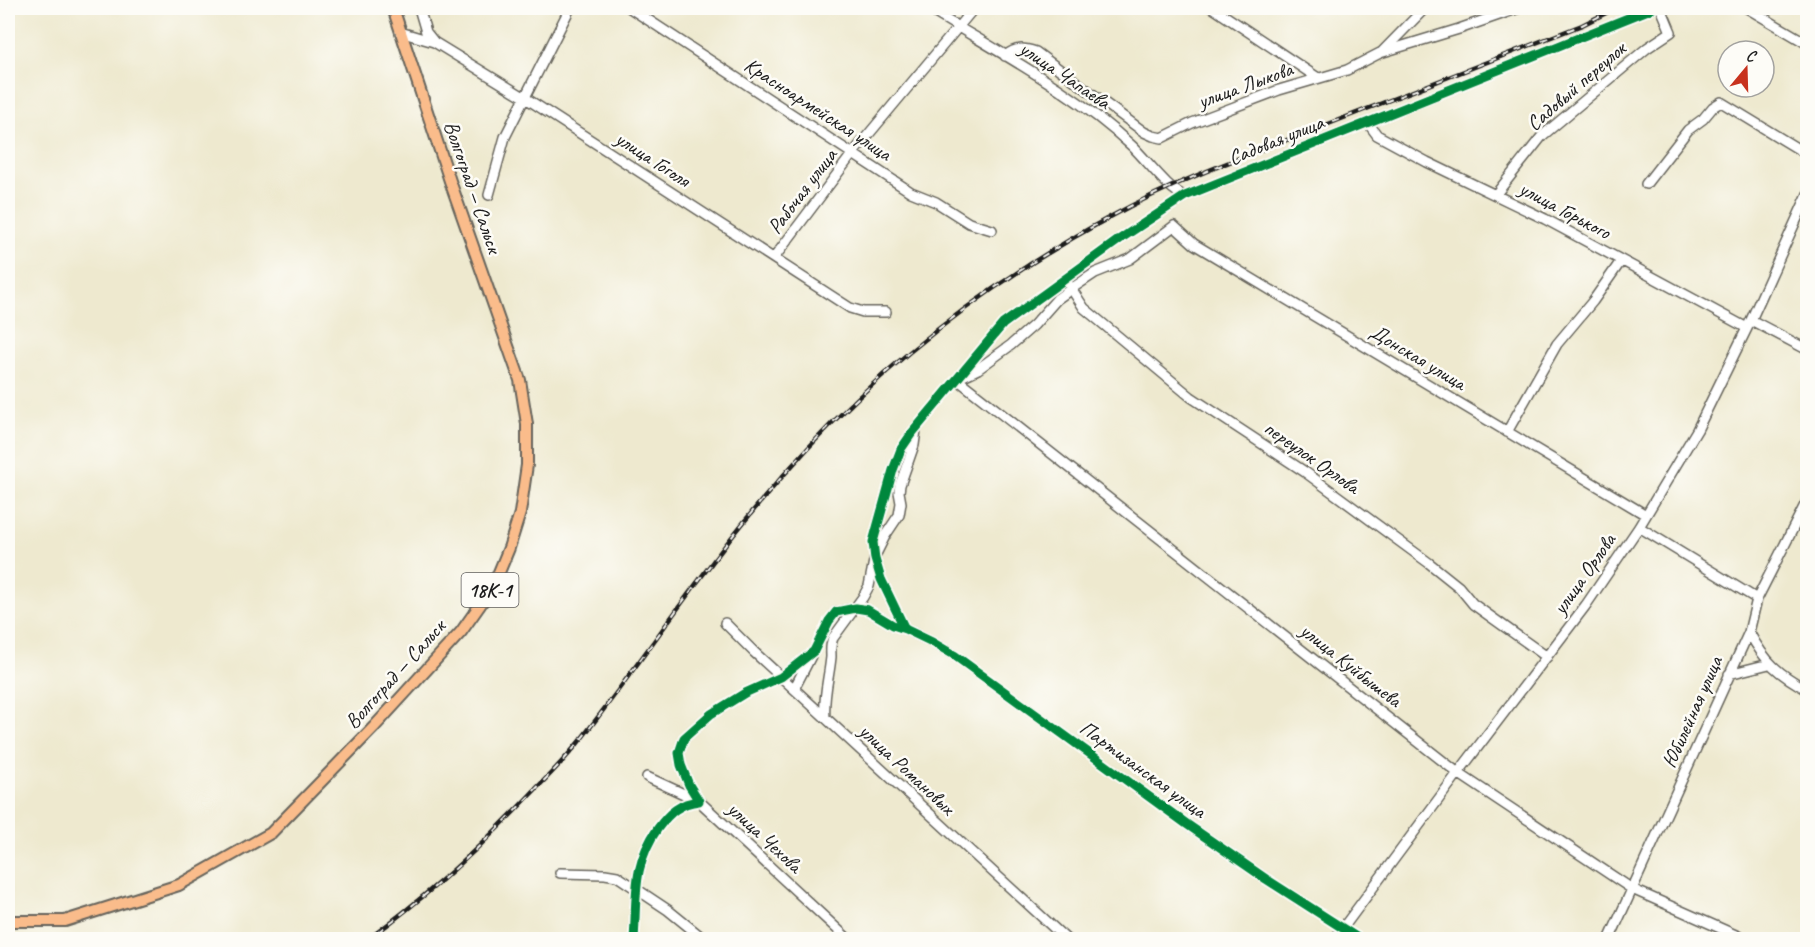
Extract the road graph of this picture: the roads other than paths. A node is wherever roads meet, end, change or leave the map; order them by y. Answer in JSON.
{"nodes":[{"id":1,"x":393,"y":8,"type":"edge"},
{"id":2,"x":419,"y":8,"type":"edge"},
{"id":3,"x":570,"y":8,"type":"edge"},
{"id":4,"x":630,"y":8,"type":"edge"},
{"id":5,"x":927,"y":8,"type":"edge"},
{"id":6,"x":974,"y":8,"type":"edge"},
{"id":7,"x":1213,"y":8,"type":"edge"},
{"id":8,"x":1425,"y":8,"type":"edge"},
{"id":9,"x":1519,"y":8,"type":"edge"},
{"id":10,"x":1653,"y":8,"type":"edge"},
{"id":11,"x":1661,"y":8,"type":"edge"},
{"id":12,"x":1752,"y":8,"type":"edge"},
{"id":13,"x":958,"y":27,"type":"junction"},
{"id":14,"x":400,"y":32,"type":"junction"},
{"id":15,"x":434,"y":42,"type":"junction"},
{"id":16,"x":1808,"y":44,"type":"edge"},
{"id":17,"x":1380,"y":53,"type":"junction"},
{"id":18,"x":1005,"y":56,"type":"junction"},
{"id":19,"x":1318,"y":78,"type":"junction"},
{"id":20,"x":524,"y":97,"type":"junction"},
{"id":21,"x":1368,"y":123,"type":"junction"},
{"id":22,"x":853,"y":153,"type":"junction"},
{"id":23,"x":1808,"y":154,"type":"edge"},
{"id":24,"x":1646,"y":184,"type":"dead end"},
{"id":25,"x":1496,"y":194,"type":"junction"},
{"id":26,"x":1808,"y":194,"type":"edge"},
{"id":27,"x":489,"y":195,"type":"dead end"},
{"id":28,"x":1185,"y":196,"type":"junction"},
{"id":29,"x":992,"y":230,"type":"dead end"},
{"id":30,"x":774,"y":258,"type":"junction"},
{"id":31,"x":1621,"y":261,"type":"junction"},
{"id":32,"x":1064,"y":279,"type":"junction"},
{"id":33,"x":1071,"y":289,"type":"junction"},
{"id":34,"x":886,"y":312,"type":"dead end"},
{"id":35,"x":1749,"y":324,"type":"junction"},
{"id":36,"x":1808,"y":350,"type":"edge"},
{"id":37,"x":957,"y":379,"type":"junction"},
{"id":38,"x":916,"y":427,"type":"junction"},
{"id":39,"x":1507,"y":432,"type":"junction"},
{"id":40,"x":1808,"y":499,"type":"edge"},
{"id":41,"x":1646,"y":515,"type":"junction"},
{"id":42,"x":1639,"y":526,"type":"junction"},
{"id":43,"x":875,"y":556,"type":"junction"},
{"id":44,"x":1757,"y":599,"type":"junction"},
{"id":45,"x":856,"y":608,"type":"junction"},
{"id":46,"x":725,"y":623,"type":"dead end"},
{"id":47,"x":905,"y":628,"type":"junction"},
{"id":48,"x":1749,"y":632,"type":"junction"},
{"id":49,"x":814,"y":651,"type":"junction"},
{"id":50,"x":1547,"y":657,"type":"junction"},
{"id":51,"x":1769,"y":664,"type":"junction"},
{"id":52,"x":1729,"y":674,"type":"junction"},
{"id":53,"x":781,"y":677,"type":"junction"},
{"id":54,"x":794,"y":689,"type":"junction"},
{"id":55,"x":1808,"y":690,"type":"edge"},
{"id":56,"x":825,"y":717,"type":"junction"},
{"id":57,"x":1458,"y":772,"type":"junction"},
{"id":58,"x":647,"y":777,"type":"dead end"},
{"id":59,"x":699,"y":801,"type":"junction"},
{"id":60,"x":560,"y":873,"type":"dead end"},
{"id":61,"x":632,"y":886,"type":"junction"},
{"id":62,"x":1632,"y":889,"type":"junction"},
{"id":63,"x":8,"y":921,"type":"edge"},
{"id":64,"x":1343,"y":928,"type":"junction"},
{"id":65,"x":634,"y":939,"type":"edge"},
{"id":66,"x":705,"y":939,"type":"edge"},
{"id":67,"x":849,"y":939,"type":"edge"},
{"id":68,"x":1066,"y":939,"type":"edge"},
{"id":69,"x":1334,"y":939,"type":"edge"},
{"id":70,"x":1361,"y":939,"type":"edge"},
{"id":71,"x":1609,"y":939,"type":"edge"},
{"id":72,"x":1747,"y":939,"type":"edge"}],
"edges":[{"from":1,"to":14,"type":"main road","name":"Волгоград — Сальск","number":"18К-1"},
{"from":2,"to":15,"type":"street"},
{"from":3,"to":20,"type":"street"},
{"from":4,"to":22,"type":"street","name":"Красноармейская улица"},
{"from":5,"to":13,"type":"street","name":"улица Чапаева"},
{"from":6,"to":13,"type":"street","name":"Рабочая улица"},
{"from":7,"to":19,"type":"street"},
{"from":8,"to":17,"type":"street"},
{"from":9,"to":17,"type":"street","name":"улица Лыкова"},
{"from":10,"to":21,"type":"street","name":"Садовая улица"},
{"from":11,"to":25,"type":"street","name":"Садовый переулок"},
{"from":12,"to":16,"type":"street"},
{"from":13,"to":18,"type":"street","name":"улица Чапаева"},
{"from":13,"to":22,"type":"street","name":"Рабочая улица"},
{"from":14,"to":15,"type":"street","name":"улица Гоголя"},
{"from":14,"to":63,"type":"main road","name":"Волгоград — Сальск","number":"18К-1"},
{"from":15,"to":20,"type":"street","name":"улица Гоголя"},
{"from":17,"to":19,"type":"street","name":"улица Лыкова"},
{"from":18,"to":19,"type":"street","name":"улица Лыкова"},
{"from":18,"to":28,"type":"street","name":"улица Чапаева"},
{"from":20,"to":27,"type":"street"},
{"from":20,"to":30,"type":"street","name":"улица Гоголя"},
{"from":21,"to":25,"type":"street","name":"улица Горького"},
{"from":21,"to":28,"type":"street","name":"Садовая улица"},
{"from":22,"to":29,"type":"street","name":"Красноармейская улица"},
{"from":22,"to":30,"type":"street","name":"Рабочая улица"},
{"from":23,"to":24,"type":"street"},
{"from":25,"to":31,"type":"street","name":"улица Горького"},
{"from":26,"to":35,"type":"street","name":"улица Орлова"},
{"from":28,"to":32,"type":"street","name":"Садовая улица"},
{"from":30,"to":34,"type":"street","name":"улица Гоголя"},
{"from":31,"to":35,"type":"street","name":"улица Горького"},
{"from":31,"to":39,"type":"street"},
{"from":32,"to":33,"type":"street","name":"переулок Орлова"},
{"from":32,"to":37,"type":"street","name":"Садовая улица"},
{"from":33,"to":37,"type":"street"},
{"from":33,"to":39,"type":"street","name":"Донская улица"},
{"from":33,"to":50,"type":"street","name":"переулок Орлова"},
{"from":35,"to":36,"type":"street","name":"улица Горького"},
{"from":35,"to":41,"type":"street","name":"улица Орлова"},
{"from":37,"to":38,"type":"street","name":"Садовая улица"},
{"from":37,"to":57,"type":"street","name":"улица Куйбышева"},
{"from":38,"to":43,"type":"street","name":"Садовая улица"},
{"from":38,"to":43,"type":"street"},
{"from":39,"to":41,"type":"street","name":"Донская улица"},
{"from":40,"to":44,"type":"street","name":"Юбилейная улица"},
{"from":41,"to":42,"type":"street","name":"улица Орлова"},
{"from":42,"to":44,"type":"street"},
{"from":42,"to":50,"type":"street","name":"улица Орлова"},
{"from":43,"to":45,"type":"street"},
{"from":43,"to":47,"type":"street"},
{"from":44,"to":48,"type":"street","name":"Юбилейная улица"},
{"from":45,"to":47,"type":"street","name":"Партизанская улица"},
{"from":45,"to":49,"type":"street"},
{"from":45,"to":56,"type":"street"},
{"from":46,"to":53,"type":"street","name":"улица Романовых"},
{"from":47,"to":64,"type":"street","name":"Партизанская улица"},
{"from":48,"to":51,"type":"street"},
{"from":48,"to":52,"type":"street","name":"Юбилейная улица"},
{"from":49,"to":53,"type":"street"},
{"from":49,"to":54,"type":"street"},
{"from":50,"to":57,"type":"street","name":"улица Орлова"},
{"from":51,"to":52,"type":"street"},
{"from":51,"to":55,"type":"street"},
{"from":52,"to":62,"type":"street","name":"Юбилейная улица"},
{"from":53,"to":54,"type":"street","name":"улица Романовых"},
{"from":53,"to":59,"type":"street"},
{"from":54,"to":56,"type":"street","name":"улица Романовых"},
{"from":56,"to":68,"type":"street","name":"улица Романовых"},
{"from":57,"to":62,"type":"street","name":"улица Куйбышева"},
{"from":57,"to":64,"type":"street","name":"улица Орлова"},
{"from":58,"to":59,"type":"street","name":"улица Чехова"},
{"from":59,"to":61,"type":"street"},
{"from":59,"to":67,"type":"street","name":"улица Чехова"},
{"from":60,"to":61,"type":"street"},
{"from":61,"to":65,"type":"street"},
{"from":61,"to":66,"type":"street"},
{"from":62,"to":71,"type":"street","name":"Юбилейная улица"},
{"from":62,"to":72,"type":"street","name":"улица Куйбышева"},
{"from":64,"to":69,"type":"street","name":"улица Орлова"},
{"from":64,"to":70,"type":"street","name":"Партизанская улица"}]}
